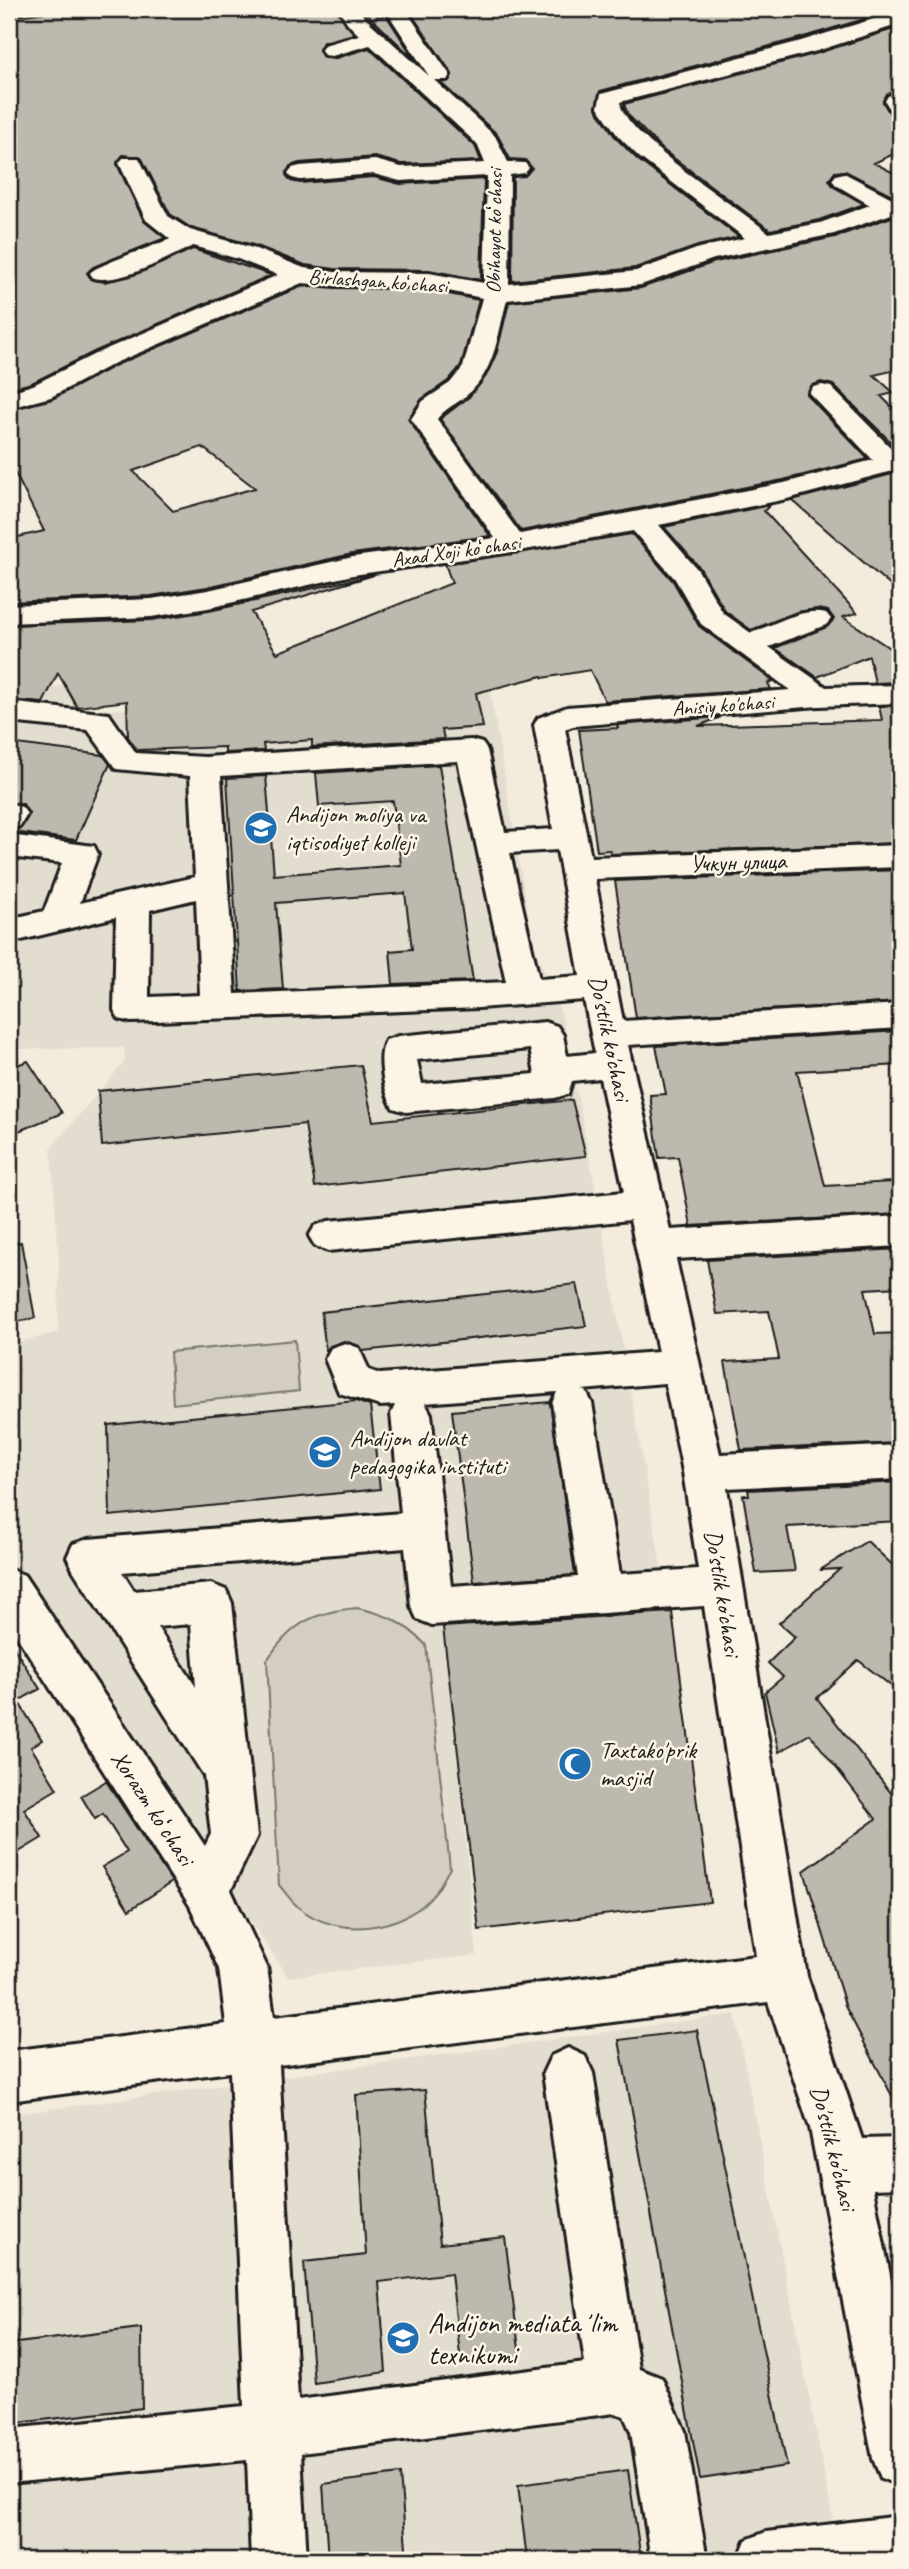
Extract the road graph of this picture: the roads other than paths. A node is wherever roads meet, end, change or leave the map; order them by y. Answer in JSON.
{"nodes":[{"id":1,"x":348,"y":9,"type":"edge"},
{"id":2,"x":395,"y":9,"type":"edge"},
{"id":3,"x":900,"y":17,"type":"edge"},
{"id":4,"x":374,"y":37,"type":"junction"},
{"id":5,"x":332,"y":50,"type":"dead end"},
{"id":6,"x":442,"y":89,"type":"junction"},
{"id":7,"x":900,"y":99,"type":"edge"},
{"id":8,"x":900,"y":108,"type":"edge"},
{"id":9,"x":131,"y":163,"type":"dead end"},
{"id":10,"x":508,"y":168,"type":"junction"},
{"id":11,"x":300,"y":173,"type":"dead end"},
{"id":12,"x":844,"y":180,"type":"dead end"},
{"id":13,"x":895,"y":205,"type":"edge"},
{"id":14,"x":190,"y":239,"type":"junction"},
{"id":15,"x":497,"y":241,"type":"junction"},
{"id":16,"x":765,"y":243,"type":"junction"},
{"id":17,"x":102,"y":272,"type":"dead end"},
{"id":18,"x":299,"y":275,"type":"junction"},
{"id":19,"x":496,"y":293,"type":"junction"},
{"id":20,"x":822,"y":393,"type":"dead end"},
{"id":21,"x":9,"y":400,"type":"edge"},
{"id":22,"x":896,"y":462,"type":"edge"},
{"id":23,"x":640,"y":521,"type":"junction"},
{"id":24,"x":513,"y":544,"type":"junction"},
{"id":25,"x":9,"y":614,"type":"edge"},
{"id":26,"x":816,"y":619,"type":"dead end"},
{"id":27,"x":746,"y":645,"type":"junction"},
{"id":28,"x":900,"y":694,"type":"edge"},
{"id":29,"x":819,"y":697,"type":"junction"},
{"id":30,"x":9,"y":712,"type":"edge"},
{"id":31,"x":549,"y":725,"type":"joint"},
{"id":32,"x":205,"y":767,"type":"junction"},
{"id":33,"x":494,"y":843,"type":"junction"},
{"id":34,"x":9,"y":846,"type":"edge"},
{"id":35,"x":573,"y":854,"type":"junction"},
{"id":36,"x":900,"y":856,"type":"edge"},
{"id":37,"x":211,"y":884,"type":"junction"},
{"id":38,"x":133,"y":902,"type":"junction"},
{"id":39,"x":57,"y":920,"type":"junction"},
{"id":40,"x":9,"y":930,"type":"edge"},
{"id":41,"x":599,"y":987,"type":"junction"},
{"id":42,"x":524,"y":992,"type":"junction"},
{"id":43,"x":218,"y":1006,"type":"junction"},
{"id":44,"x":900,"y":1016,"type":"edge"},
{"id":45,"x":612,"y":1049,"type":"junction"},
{"id":46,"x":552,"y":1070,"type":"dead end"},
{"id":47,"x":645,"y":1204,"type":"junction"},
{"id":48,"x":900,"y":1231,"type":"edge"},
{"id":49,"x":328,"y":1236,"type":"dead end"},
{"id":50,"x":654,"y":1246,"type":"junction"},
{"id":51,"x":345,"y":1359,"type":"dead end"},
{"id":52,"x":681,"y":1366,"type":"junction"},
{"id":53,"x":572,"y":1403,"type":"dead end"},
{"id":54,"x":411,"y":1414,"type":"dead end"},
{"id":55,"x":900,"y":1462,"type":"edge"},
{"id":56,"x":704,"y":1472,"type":"junction"},
{"id":57,"x":422,"y":1529,"type":"junction"},
{"id":58,"x":721,"y":1586,"type":"junction"},
{"id":59,"x":9,"y":1588,"type":"edge"},
{"id":60,"x":602,"y":1593,"type":"junction"},
{"id":61,"x":122,"y":1611,"type":"junction"},
{"id":62,"x":226,"y":1771,"type":"junction"},
{"id":63,"x":207,"y":1890,"type":"junction"},
{"id":64,"x":783,"y":1976,"type":"junction"},
{"id":65,"x":253,"y":2046,"type":"junction"},
{"id":66,"x":568,"y":2073,"type":"dead end"},
{"id":67,"x":9,"y":2076,"type":"edge"},
{"id":68,"x":878,"y":2157,"type":"edge"},
{"id":69,"x":615,"y":2386,"type":"junction"},
{"id":70,"x":272,"y":2430,"type":"junction"},
{"id":71,"x":9,"y":2456,"type":"edge"},
{"id":72,"x":900,"y":2459,"type":"edge"},
{"id":73,"x":900,"y":2544,"type":"edge"},
{"id":74,"x":279,"y":2560,"type":"edge"},
{"id":75,"x":679,"y":2560,"type":"edge"},
{"id":76,"x":766,"y":2560,"type":"edge"}],
"edges":[{"from":1,"to":4,"type":"street","name":"Obihayot koʻchasi"},
{"from":2,"to":6,"type":"street"},
{"from":3,"to":16,"type":"street"},
{"from":4,"to":5,"type":"street"},
{"from":4,"to":6,"type":"street","name":"Obihayot koʻchasi"},
{"from":6,"to":10,"type":"street","name":"Obihayot koʻchasi"},
{"from":7,"to":8,"type":"street"},
{"from":9,"to":14,"type":"street"},
{"from":10,"to":11,"type":"street"},
{"from":10,"to":15,"type":"street","name":"Obihayot koʻchasi"},
{"from":10,"to":15,"type":"street"},
{"from":12,"to":13,"type":"street"},
{"from":13,"to":16,"type":"street","name":"Birlashgan koʻchasi"},
{"from":14,"to":17,"type":"street"},
{"from":14,"to":18,"type":"street"},
{"from":15,"to":19,"type":"street","name":"Obihayot koʻchasi"},
{"from":16,"to":19,"type":"street","name":"Birlashgan koʻchasi"},
{"from":18,"to":19,"type":"street","name":"Birlashgan koʻchasi"},
{"from":18,"to":21,"type":"street","name":"Birlashgan koʻchasi"},
{"from":19,"to":24,"type":"street","name":"Obihayot koʻchasi"},
{"from":20,"to":22,"type":"street"},
{"from":22,"to":23,"type":"street","name":"Axad Xoji koʻchasi"},
{"from":23,"to":24,"type":"street","name":"Axad Xoji koʻchasi"},
{"from":23,"to":27,"type":"street"},
{"from":24,"to":25,"type":"street","name":"Axad Xoji koʻchasi"},
{"from":26,"to":27,"type":"street"},
{"from":27,"to":29,"type":"street"},
{"from":28,"to":29,"type":"street","name":"Anisiy ko'chasi"},
{"from":29,"to":31,"type":"street","name":"Anisiy ko'chasi"},
{"from":30,"to":32,"type":"street"},
{"from":31,"to":35,"type":"street","name":"Do'stlik ko'chasi"},
{"from":32,"to":33,"type":"street"},
{"from":32,"to":37,"type":"street"},
{"from":33,"to":35,"type":"street","name":"Учкун улица"},
{"from":33,"to":42,"type":"street"},
{"from":34,"to":39,"type":"street"},
{"from":35,"to":36,"type":"street","name":"Учкун улица"},
{"from":35,"to":41,"type":"street","name":"Do'stlik ko'chasi"},
{"from":37,"to":38,"type":"street"},
{"from":37,"to":43,"type":"street"},
{"from":38,"to":39,"type":"street"},
{"from":38,"to":43,"type":"street"},
{"from":39,"to":40,"type":"street"},
{"from":41,"to":42,"type":"street"},
{"from":41,"to":45,"type":"street","name":"Do'stlik ko'chasi"},
{"from":42,"to":43,"type":"street"},
{"from":44,"to":45,"type":"street"},
{"from":45,"to":46,"type":"street"},
{"from":45,"to":47,"type":"street","name":"Do'stlik ko'chasi"},
{"from":47,"to":49,"type":"street"},
{"from":47,"to":50,"type":"street","name":"Do'stlik ko'chasi"},
{"from":48,"to":50,"type":"street"},
{"from":50,"to":52,"type":"street","name":"Do'stlik ko'chasi"},
{"from":51,"to":52,"type":"street"},
{"from":52,"to":56,"type":"street","name":"Do'stlik ko'chasi"},
{"from":53,"to":60,"type":"street"},
{"from":54,"to":57,"type":"street"},
{"from":55,"to":56,"type":"street"},
{"from":56,"to":58,"type":"street","name":"Do'stlik ko'chasi"},
{"from":57,"to":60,"type":"street"},
{"from":57,"to":61,"type":"street"},
{"from":58,"to":60,"type":"street"},
{"from":58,"to":64,"type":"street","name":"Do'stlik ko'chasi"},
{"from":59,"to":63,"type":"street","name":"Xorazm koʻchasi"},
{"from":61,"to":62,"type":"street"},
{"from":61,"to":62,"type":"street"},
{"from":62,"to":63,"type":"street"},
{"from":63,"to":65,"type":"street","name":"Xorazm koʻchasi"},
{"from":64,"to":65,"type":"street"},
{"from":64,"to":68,"type":"street","name":"Do'stlik ko'chasi"},
{"from":65,"to":67,"type":"street"},
{"from":65,"to":70,"type":"street","name":"Xorazm koʻchasi"},
{"from":66,"to":69,"type":"street"},
{"from":68,"to":72,"type":"street","name":"Do'stlik ko'chasi"},
{"from":69,"to":70,"type":"street"},
{"from":69,"to":75,"type":"street"},
{"from":70,"to":71,"type":"street"},
{"from":70,"to":74,"type":"street","name":"Xorazm koʻchasi"},
{"from":73,"to":76,"type":"street"}]}
